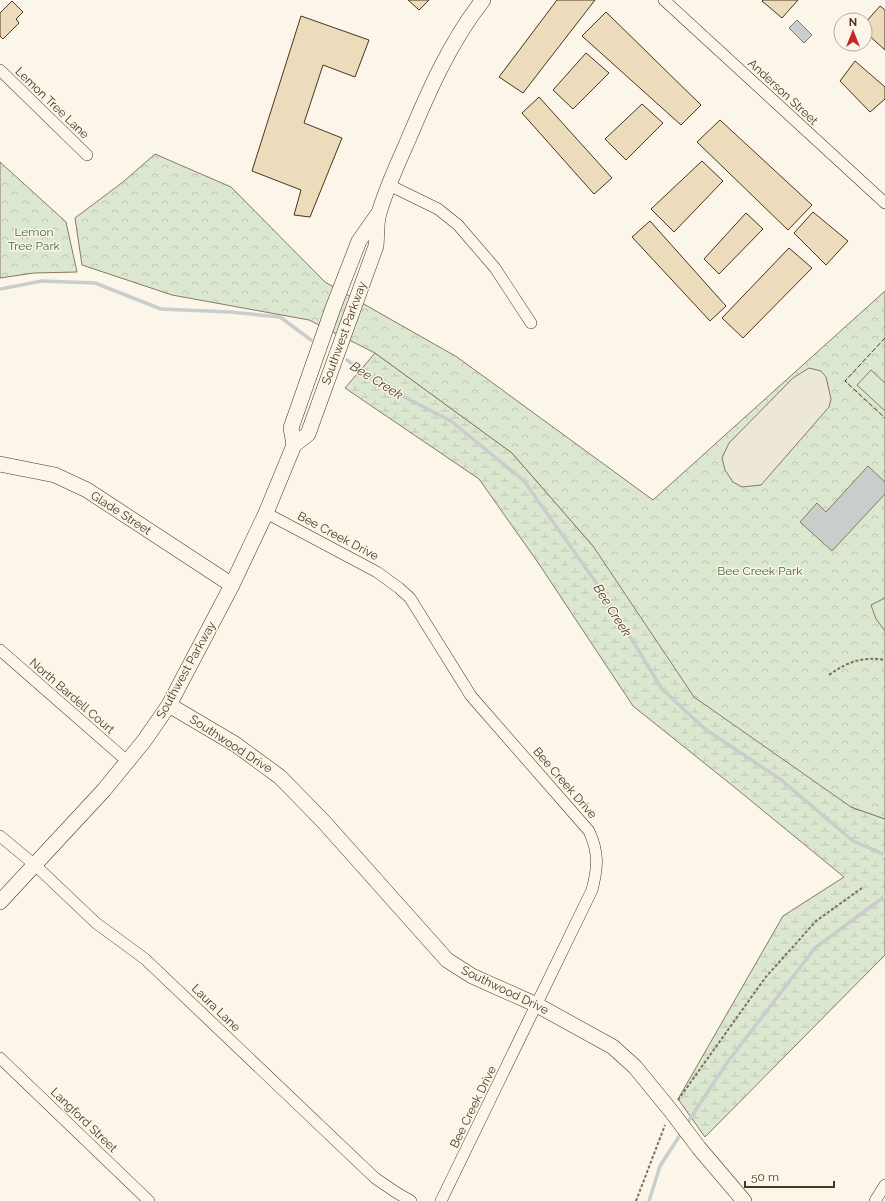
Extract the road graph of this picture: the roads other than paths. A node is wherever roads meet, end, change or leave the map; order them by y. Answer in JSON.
{"nodes":[{"id":1,"x":483,"y":0,"type":"edge"},
{"id":2,"x":664,"y":0,"type":"edge"},
{"id":3,"x":0,"y":70,"type":"edge"},
{"id":4,"x":87,"y":155,"type":"dead end"},
{"id":5,"x":389,"y":185,"type":"junction"},
{"id":6,"x":885,"y":203,"type":"edge"},
{"id":7,"x":531,"y":323,"type":"dead end"},
{"id":8,"x":0,"y":464,"type":"edge"},
{"id":9,"x":266,"y":513,"type":"junction"},
{"id":10,"x":232,"y":585,"type":"junction"},
{"id":11,"x":0,"y":650,"type":"edge"},
{"id":12,"x":169,"y":706,"type":"junction"},
{"id":13,"x":128,"y":762,"type":"junction"},
{"id":14,"x":0,"y":836,"type":"edge"},
{"id":15,"x":35,"y":865,"type":"junction"},
{"id":16,"x":0,"y":902,"type":"edge"},
{"id":17,"x":537,"y":1005,"type":"junction"},
{"id":18,"x":0,"y":1058,"type":"edge"},
{"id":19,"x":885,"y":1185,"type":"edge"},
{"id":20,"x":149,"y":1201,"type":"edge"},
{"id":21,"x":411,"y":1201,"type":"edge"},
{"id":22,"x":441,"y":1201,"type":"edge"},
{"id":23,"x":744,"y":1201,"type":"edge"},
{"id":24,"x":875,"y":1201,"type":"edge"}],
"edges":[{"from":1,"to":5,"type":"main road","name":"Southwest Parkway"},
{"from":2,"to":6,"type":"street","name":"Anderson Street"},
{"from":3,"to":4,"type":"street","name":"Lemon Tree Lane"},
{"from":5,"to":7,"type":"street"},
{"from":5,"to":9,"type":"main road","name":"Southwest Parkway"},
{"from":8,"to":10,"type":"main road","name":"Glade Street"},
{"from":9,"to":10,"type":"main road","name":"Southwest Parkway"},
{"from":9,"to":17,"type":"street","name":"Bee Creek Drive"},
{"from":10,"to":12,"type":"main road","name":"Southwest Parkway"},
{"from":11,"to":13,"type":"street","name":"North Bardell Court"},
{"from":12,"to":13,"type":"main road","name":"Southwest Parkway"},
{"from":12,"to":17,"type":"main road","name":"Southwood Drive"},
{"from":13,"to":15,"type":"main road","name":"Southwest Parkway"},
{"from":14,"to":15,"type":"street","name":"Laura Lane"},
{"from":15,"to":16,"type":"main road","name":"Southwest Parkway"},
{"from":15,"to":21,"type":"street","name":"Laura Lane"},
{"from":17,"to":22,"type":"street","name":"Bee Creek Drive"},
{"from":17,"to":23,"type":"main road","name":"Southwood Drive"},
{"from":18,"to":20,"type":"street","name":"Langford Street"},
{"from":19,"to":24,"type":"street"}]}
